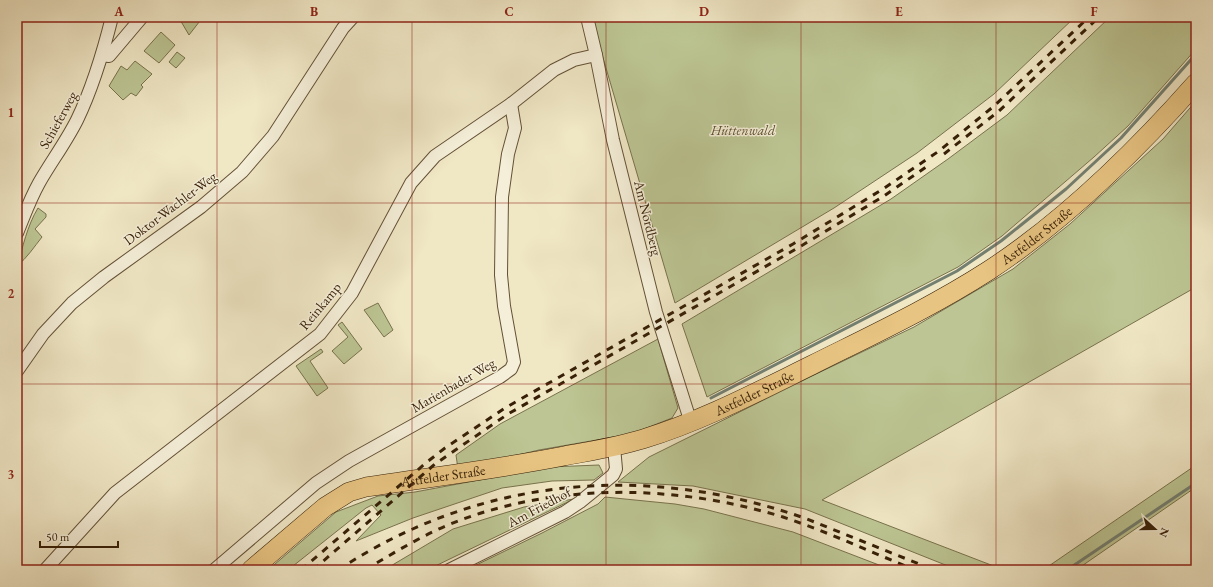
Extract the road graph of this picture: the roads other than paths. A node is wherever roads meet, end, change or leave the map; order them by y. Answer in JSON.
{"nodes":[{"id":1,"x":112,"y":17,"type":"edge"},
{"id":2,"x":142,"y":17,"type":"edge"},
{"id":3,"x":353,"y":17,"type":"edge"},
{"id":4,"x":587,"y":17,"type":"edge"},
{"id":5,"x":102,"y":55,"type":"junction"},
{"id":6,"x":596,"y":55,"type":"junction"},
{"id":7,"x":1196,"y":83,"type":"edge"},
{"id":8,"x":511,"y":104,"type":"junction"},
{"id":9,"x":17,"y":233,"type":"edge"},
{"id":10,"x":17,"y":371,"type":"edge"},
{"id":11,"x":691,"y":423,"type":"junction"},
{"id":12,"x":614,"y":447,"type":"junction"},
{"id":13,"x":45,"y":570,"type":"edge"},
{"id":14,"x":214,"y":570,"type":"edge"},
{"id":15,"x":251,"y":570,"type":"edge"},
{"id":16,"x":449,"y":570,"type":"edge"}],
"edges":[{"from":1,"to":5,"type":"street","name":"Schieferweg"},
{"from":2,"to":5,"type":"street"},
{"from":3,"to":10,"type":"street","name":"Doktor-Wachler-Weg"},
{"from":4,"to":6,"type":"street","name":"Am Nordberg"},
{"from":5,"to":9,"type":"street","name":"Schieferweg"},
{"from":6,"to":8,"type":"street","name":"Reinkamp"},
{"from":6,"to":11,"type":"street","name":"Am Nordberg"},
{"from":7,"to":11,"type":"main road","name":"Astfelder Straße"},
{"from":8,"to":13,"type":"street","name":"Reinkamp"},
{"from":8,"to":14,"type":"street","name":"Marienbader Weg"},
{"from":11,"to":12,"type":"main road","name":"Astfelder Straße"},
{"from":12,"to":15,"type":"main road","name":"Astfelder Straße"},
{"from":12,"to":16,"type":"street","name":"Am Friedhof"}]}
